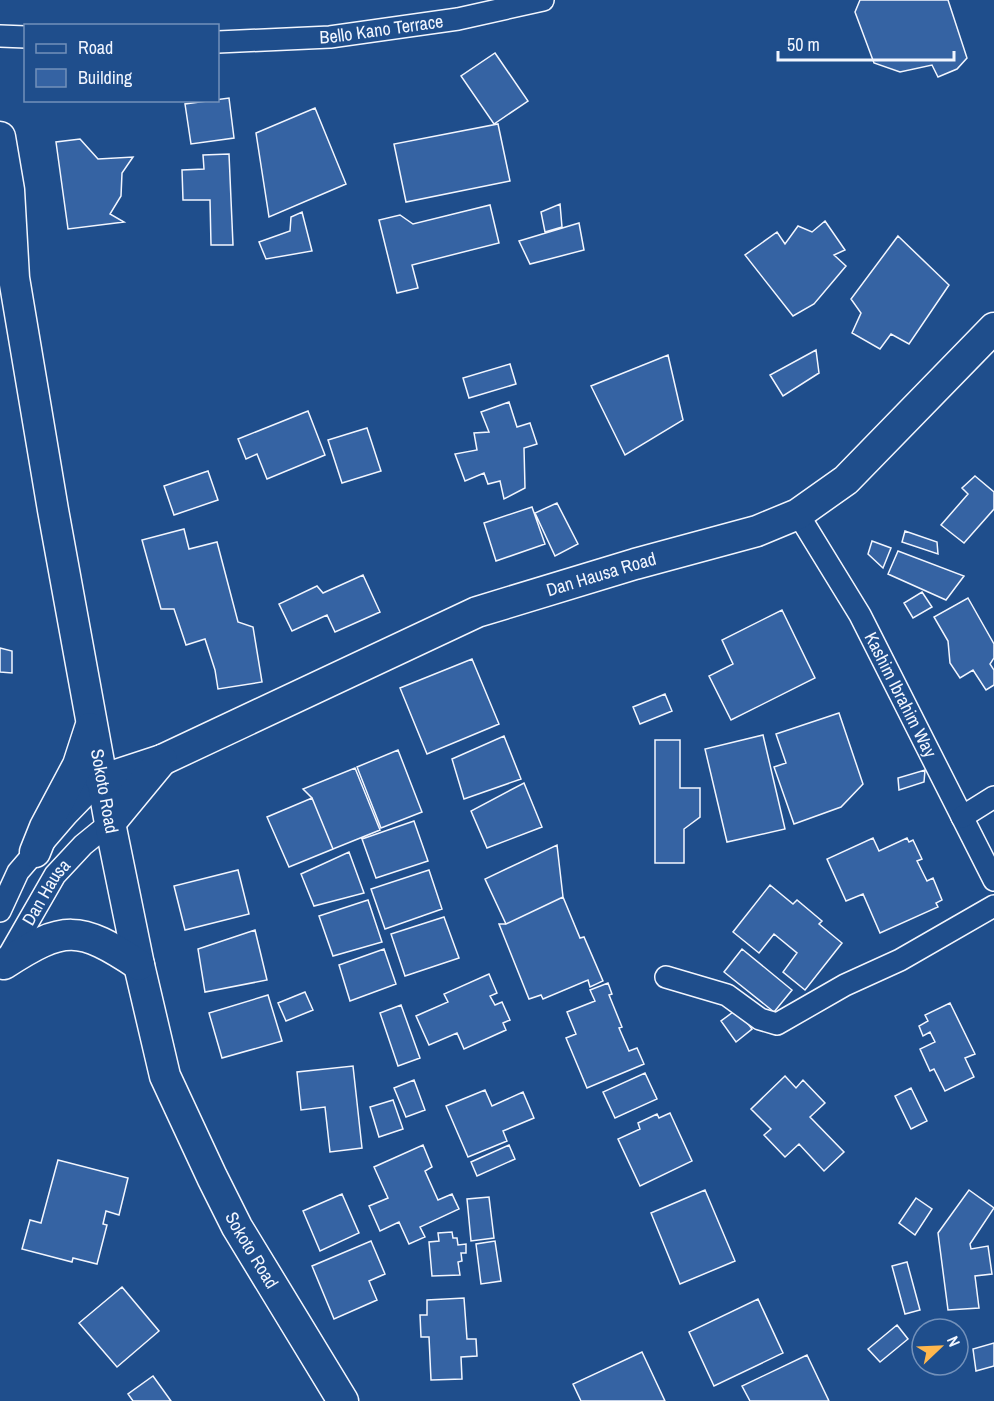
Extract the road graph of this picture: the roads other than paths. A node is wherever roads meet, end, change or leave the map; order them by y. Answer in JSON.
{"nodes":[{"id":1,"x":543,"y":0,"type":"edge"},
{"id":2,"x":0,"y":36,"type":"edge"},
{"id":3,"x":24,"y":37,"type":"edge"},
{"id":4,"x":219,"y":42,"type":"edge"},
{"id":5,"x":0,"y":137,"type":"edge"},
{"id":6,"x":4,"y":190,"type":"edge"},
{"id":7,"x":7,"y":267,"type":"edge"},
{"id":8,"x":994,"y":328,"type":"edge"},
{"id":9,"x":798,"y":514,"type":"junction"},
{"id":10,"x":91,"y":725,"type":"junction"},
{"id":11,"x":162,"y":760,"type":"junction"},
{"id":12,"x":101,"y":780,"type":"junction"},
{"id":13,"x":994,"y":797,"type":"edge"},
{"id":14,"x":962,"y":817,"type":"junction"},
{"id":15,"x":110,"y":823,"type":"junction"},
{"id":16,"x":35,"y":852,"type":"junction"},
{"id":17,"x":994,"y":880,"type":"edge"},
{"id":18,"x":994,"y":906,"type":"edge"},
{"id":19,"x":0,"y":911,"type":"edge"},
{"id":20,"x":139,"y":965,"type":"junction"},
{"id":21,"x":2,"y":969,"type":"edge"},
{"id":22,"x":666,"y":977,"type":"dead end"},
{"id":23,"x":343,"y":1401,"type":"edge"}],
"edges":[{"from":1,"to":4,"type":"street","name":"Bello Kano Terrace"},
{"from":2,"to":3,"type":"street"},
{"from":5,"to":6,"type":"street","name":"Sokoto Road"},
{"from":6,"to":7,"type":"street","name":"Sokoto Road"},
{"from":7,"to":10,"type":"street","name":"Sokoto Road"},
{"from":8,"to":9,"type":"street","name":"Dan Hausa Road"},
{"from":9,"to":11,"type":"street","name":"Dan Hausa Road"},
{"from":9,"to":14,"type":"street","name":"Kashim Ibrahim Way"},
{"from":10,"to":12,"type":"street","name":"Sokoto Road"},
{"from":10,"to":16,"type":"street"},
{"from":11,"to":12,"type":"street","name":"Dan Hausa Road"},
{"from":11,"to":15,"type":"street"},
{"from":12,"to":15,"type":"street","name":"Sokoto Road"},
{"from":12,"to":16,"type":"street","name":"Dan Hausa"},
{"from":13,"to":14,"type":"street"},
{"from":14,"to":17,"type":"street","name":"Kashim Ibrahim Way"},
{"from":15,"to":20,"type":"street","name":"Sokoto Road"},
{"from":15,"to":21,"type":"street","name":"Dan Hausa"},
{"from":16,"to":19,"type":"street","name":"Dan Hausa"},
{"from":18,"to":22,"type":"street"},
{"from":20,"to":21,"type":"street"},
{"from":20,"to":23,"type":"street","name":"Sokoto Road"}]}
